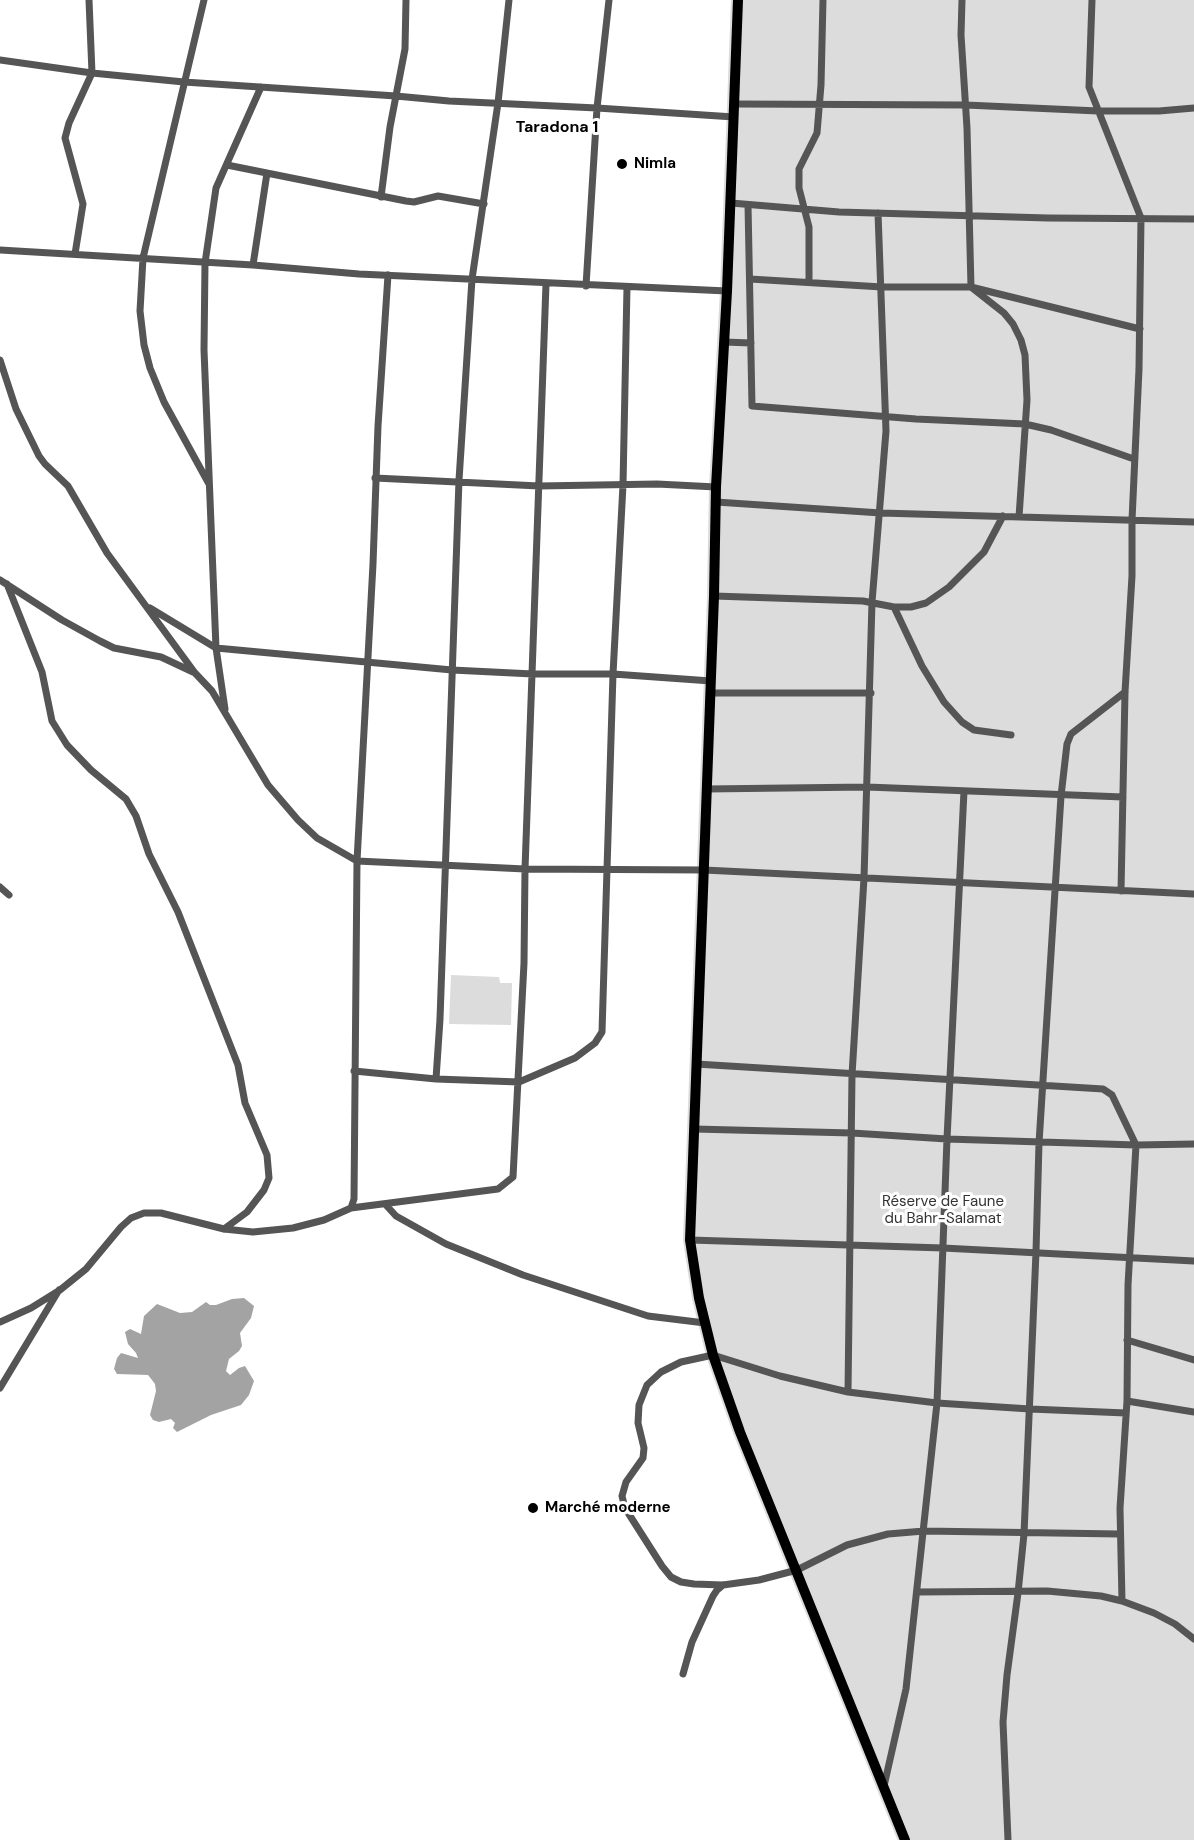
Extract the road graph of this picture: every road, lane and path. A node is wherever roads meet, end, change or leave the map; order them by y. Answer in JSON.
{"nodes":[{"id":1,"x":89,"y":0,"type":"edge"},
{"id":2,"x":204,"y":0,"type":"edge"},
{"id":3,"x":406,"y":0,"type":"edge"},
{"id":4,"x":509,"y":0,"type":"edge"},
{"id":5,"x":609,"y":0,"type":"edge"},
{"id":6,"x":738,"y":0,"type":"edge"},
{"id":7,"x":823,"y":0,"type":"edge"},
{"id":8,"x":963,"y":0,"type":"edge"},
{"id":9,"x":1092,"y":0,"type":"edge"},
{"id":10,"x":0,"y":60,"type":"edge"},
{"id":11,"x":92,"y":73,"type":"junction"},
{"id":12,"x":184,"y":82,"type":"junction"},
{"id":13,"x":261,"y":87,"type":"junction"},
{"id":14,"x":396,"y":96,"type":"junction"},
{"id":15,"x":498,"y":103,"type":"junction"},
{"id":16,"x":735,"y":104,"type":"junction"},
{"id":17,"x":820,"y":104,"type":"junction"},
{"id":18,"x":966,"y":105,"type":"junction"},
{"id":19,"x":597,"y":108,"type":"junction"},
{"id":20,"x":1194,"y":108,"type":"edge"},
{"id":21,"x":1098,"y":111,"type":"junction"},
{"id":22,"x":734,"y":117,"type":"junction"},
{"id":23,"x":226,"y":165,"type":"junction"},
{"id":24,"x":267,"y":173,"type":"junction"},
{"id":25,"x":381,"y":197,"type":"junction"},
{"id":26,"x":731,"y":203,"type":"junction"},
{"id":27,"x":484,"y":204,"type":"junction"},
{"id":28,"x":748,"y":205,"type":"junction"},
{"id":29,"x":805,"y":210,"type":"junction"},
{"id":30,"x":878,"y":213,"type":"junction"},
{"id":31,"x":969,"y":215,"type":"junction"},
{"id":32,"x":1142,"y":218,"type":"junction"},
{"id":33,"x":1194,"y":219,"type":"edge"},
{"id":34,"x":0,"y":250,"type":"edge"},
{"id":35,"x":75,"y":254,"type":"junction"},
{"id":36,"x":143,"y":258,"type":"junction"},
{"id":37,"x":205,"y":263,"type":"junction"},
{"id":38,"x":253,"y":265,"type":"junction"},
{"id":39,"x":388,"y":275,"type":"junction"},
{"id":40,"x":472,"y":279,"type":"junction"},
{"id":41,"x":750,"y":279,"type":"junction"},
{"id":42,"x":809,"y":282,"type":"junction"},
{"id":43,"x":546,"y":284,"type":"junction"},
{"id":44,"x":586,"y":286,"type":"junction"},
{"id":45,"x":882,"y":286,"type":"junction"},
{"id":46,"x":627,"y":287,"type":"junction"},
{"id":47,"x":971,"y":287,"type":"junction"},
{"id":48,"x":727,"y":291,"type":"junction"},
{"id":49,"x":1140,"y":329,"type":"junction"},
{"id":50,"x":724,"y":342,"type":"junction"},
{"id":51,"x":751,"y":343,"type":"junction"},
{"id":52,"x":0,"y":360,"type":"edge"},
{"id":53,"x":885,"y":416,"type":"junction"},
{"id":54,"x":1025,"y":424,"type":"junction"},
{"id":55,"x":1134,"y":459,"type":"junction"},
{"id":56,"x":375,"y":478,"type":"junction"},
{"id":57,"x":459,"y":480,"type":"junction"},
{"id":58,"x":622,"y":485,"type":"junction"},
{"id":59,"x":211,"y":486,"type":"junction"},
{"id":60,"x":539,"y":486,"type":"junction"},
{"id":61,"x":716,"y":487,"type":"junction"},
{"id":62,"x":716,"y":502,"type":"junction"},
{"id":63,"x":881,"y":513,"type":"junction"},
{"id":64,"x":1003,"y":516,"type":"junction"},
{"id":65,"x":1019,"y":517,"type":"junction"},
{"id":66,"x":1132,"y":520,"type":"junction"},
{"id":67,"x":1194,"y":522,"type":"edge"},
{"id":68,"x":0,"y":580,"type":"edge"},
{"id":69,"x":8,"y":584,"type":"junction"},
{"id":70,"x":714,"y":596,"type":"junction"},
{"id":71,"x":872,"y":602,"type":"junction"},
{"id":72,"x":145,"y":605,"type":"junction"},
{"id":73,"x":894,"y":607,"type":"junction"},
{"id":74,"x":216,"y":648,"type":"junction"},
{"id":75,"x":368,"y":663,"type":"junction"},
{"id":76,"x":452,"y":670,"type":"junction"},
{"id":77,"x":195,"y":673,"type":"junction"},
{"id":78,"x":532,"y":674,"type":"junction"},
{"id":79,"x":613,"y":674,"type":"junction"},
{"id":80,"x":711,"y":681,"type":"junction"},
{"id":81,"x":1125,"y":692,"type":"junction"},
{"id":82,"x":711,"y":693,"type":"junction"},
{"id":83,"x":871,"y":693,"type":"junction"},
{"id":84,"x":226,"y":711,"type":"junction"},
{"id":85,"x":1011,"y":735,"type":"dead end"},
{"id":86,"x":867,"y":787,"type":"junction"},
{"id":87,"x":706,"y":789,"type":"junction"},
{"id":88,"x":964,"y":791,"type":"junction"},
{"id":89,"x":1061,"y":796,"type":"junction"},
{"id":90,"x":1123,"y":798,"type":"junction"},
{"id":91,"x":357,"y":861,"type":"junction"},
{"id":92,"x":446,"y":866,"type":"junction"},
{"id":93,"x":525,"y":869,"type":"junction"},
{"id":94,"x":607,"y":870,"type":"junction"},
{"id":95,"x":704,"y":870,"type":"junction"},
{"id":96,"x":864,"y":878,"type":"junction"},
{"id":97,"x":959,"y":883,"type":"junction"},
{"id":98,"x":0,"y":887,"type":"edge"},
{"id":99,"x":1056,"y":887,"type":"junction"},
{"id":100,"x":1121,"y":891,"type":"junction"},
{"id":101,"x":1194,"y":894,"type":"edge"},
{"id":102,"x":9,"y":895,"type":"dead end"},
{"id":103,"x":696,"y":1064,"type":"junction"},
{"id":104,"x":354,"y":1071,"type":"junction"},
{"id":105,"x":852,"y":1075,"type":"junction"},
{"id":106,"x":436,"y":1079,"type":"junction"},
{"id":107,"x":951,"y":1081,"type":"junction"},
{"id":108,"x":519,"y":1082,"type":"junction"},
{"id":109,"x":1044,"y":1085,"type":"junction"},
{"id":110,"x":694,"y":1129,"type":"junction"},
{"id":111,"x":852,"y":1133,"type":"junction"},
{"id":112,"x":947,"y":1139,"type":"junction"},
{"id":113,"x":1039,"y":1143,"type":"junction"},
{"id":114,"x":1194,"y":1144,"type":"edge"},
{"id":115,"x":1136,"y":1145,"type":"junction"},
{"id":116,"x":385,"y":1204,"type":"junction"},
{"id":117,"x":351,"y":1208,"type":"junction"},
{"id":118,"x":224,"y":1229,"type":"junction"},
{"id":119,"x":690,"y":1240,"type":"junction"},
{"id":120,"x":849,"y":1245,"type":"junction"},
{"id":121,"x":943,"y":1248,"type":"junction"},
{"id":122,"x":1036,"y":1252,"type":"junction"},
{"id":123,"x":1130,"y":1257,"type":"junction"},
{"id":124,"x":1194,"y":1261,"type":"edge"},
{"id":125,"x":60,"y":1290,"type":"junction"},
{"id":126,"x":0,"y":1322,"type":"edge"},
{"id":127,"x":705,"y":1323,"type":"junction"},
{"id":128,"x":1127,"y":1340,"type":"junction"},
{"id":129,"x":713,"y":1354,"type":"junction"},
{"id":130,"x":1194,"y":1360,"type":"edge"},
{"id":131,"x":0,"y":1388,"type":"edge"},
{"id":132,"x":848,"y":1392,"type":"junction"},
{"id":133,"x":1127,"y":1401,"type":"junction"},
{"id":134,"x":937,"y":1403,"type":"junction"},
{"id":135,"x":1030,"y":1409,"type":"junction"},
{"id":136,"x":1194,"y":1412,"type":"edge"},
{"id":137,"x":1126,"y":1413,"type":"junction"},
{"id":138,"x":924,"y":1531,"type":"junction"},
{"id":139,"x":1119,"y":1533,"type":"junction"},
{"id":140,"x":1024,"y":1534,"type":"junction"},
{"id":141,"x":797,"y":1570,"type":"junction"},
{"id":142,"x":723,"y":1585,"type":"junction"},
{"id":143,"x":918,"y":1592,"type":"junction"},
{"id":144,"x":1018,"y":1593,"type":"junction"},
{"id":145,"x":1122,"y":1601,"type":"junction"},
{"id":146,"x":1194,"y":1639,"type":"edge"},
{"id":147,"x":683,"y":1674,"type":"dead end"},
{"id":148,"x":884,"y":1786,"type":"junction"},
{"id":149,"x":905,"y":1840,"type":"edge"},
{"id":150,"x":1008,"y":1840,"type":"edge"}],
"edges":[{"from":1,"to":11,"type":"street"},
{"from":2,"to":12,"type":"street"},
{"from":3,"to":14,"type":"street"},
{"from":4,"to":15,"type":"street"},
{"from":5,"to":19,"type":"street"},
{"from":6,"to":16,"type":"main road"},
{"from":7,"to":17,"type":"street"},
{"from":8,"to":18,"type":"street"},
{"from":9,"to":21,"type":"street"},
{"from":10,"to":11,"type":"street"},
{"from":11,"to":12,"type":"street"},
{"from":11,"to":35,"type":"street"},
{"from":12,"to":13,"type":"street"},
{"from":12,"to":36,"type":"street"},
{"from":13,"to":14,"type":"street"},
{"from":13,"to":23,"type":"street"},
{"from":14,"to":15,"type":"street"},
{"from":14,"to":25,"type":"street"},
{"from":15,"to":19,"type":"street"},
{"from":15,"to":27,"type":"street"},
{"from":16,"to":17,"type":"street"},
{"from":16,"to":22,"type":"main road"},
{"from":17,"to":18,"type":"street"},
{"from":17,"to":29,"type":"street"},
{"from":18,"to":21,"type":"street"},
{"from":18,"to":31,"type":"street"},
{"from":19,"to":22,"type":"street"},
{"from":19,"to":44,"type":"street"},
{"from":20,"to":21,"type":"street"},
{"from":21,"to":32,"type":"street"},
{"from":22,"to":26,"type":"main road"},
{"from":23,"to":24,"type":"street"},
{"from":23,"to":37,"type":"street"},
{"from":24,"to":25,"type":"street"},
{"from":24,"to":38,"type":"street"},
{"from":25,"to":27,"type":"street"},
{"from":26,"to":28,"type":"street"},
{"from":26,"to":48,"type":"main road"},
{"from":27,"to":40,"type":"street"},
{"from":28,"to":29,"type":"street"},
{"from":28,"to":41,"type":"street"},
{"from":29,"to":30,"type":"street"},
{"from":29,"to":42,"type":"street"},
{"from":30,"to":31,"type":"street"},
{"from":30,"to":45,"type":"street"},
{"from":31,"to":32,"type":"street"},
{"from":31,"to":47,"type":"street"},
{"from":32,"to":33,"type":"street"},
{"from":32,"to":49,"type":"street"},
{"from":34,"to":35,"type":"street"},
{"from":35,"to":36,"type":"street"},
{"from":36,"to":37,"type":"street"},
{"from":36,"to":59,"type":"street"},
{"from":37,"to":38,"type":"street"},
{"from":37,"to":59,"type":"street"},
{"from":38,"to":39,"type":"street"},
{"from":39,"to":40,"type":"street"},
{"from":39,"to":56,"type":"street"},
{"from":40,"to":43,"type":"street"},
{"from":40,"to":57,"type":"street"},
{"from":41,"to":42,"type":"street"},
{"from":41,"to":51,"type":"street"},
{"from":42,"to":45,"type":"street"},
{"from":43,"to":44,"type":"street"},
{"from":43,"to":60,"type":"street"},
{"from":44,"to":46,"type":"street"},
{"from":45,"to":47,"type":"street"},
{"from":45,"to":53,"type":"street"},
{"from":46,"to":48,"type":"street"},
{"from":46,"to":58,"type":"street"},
{"from":47,"to":49,"type":"street"},
{"from":47,"to":54,"type":"street"},
{"from":48,"to":50,"type":"main road"},
{"from":49,"to":55,"type":"street"},
{"from":50,"to":51,"type":"street"},
{"from":50,"to":61,"type":"main road"},
{"from":51,"to":53,"type":"street"},
{"from":52,"to":72,"type":"street"},
{"from":53,"to":54,"type":"street"},
{"from":53,"to":63,"type":"street"},
{"from":54,"to":55,"type":"street"},
{"from":54,"to":65,"type":"street"},
{"from":55,"to":66,"type":"street"},
{"from":56,"to":57,"type":"street"},
{"from":56,"to":75,"type":"street"},
{"from":57,"to":60,"type":"street"},
{"from":57,"to":76,"type":"street"},
{"from":58,"to":60,"type":"street"},
{"from":58,"to":61,"type":"street"},
{"from":58,"to":79,"type":"street"},
{"from":59,"to":74,"type":"street"},
{"from":60,"to":78,"type":"street"},
{"from":61,"to":62,"type":"main road"},
{"from":62,"to":63,"type":"street"},
{"from":62,"to":70,"type":"main road"},
{"from":63,"to":64,"type":"street"},
{"from":63,"to":71,"type":"street"},
{"from":64,"to":65,"type":"street"},
{"from":64,"to":73,"type":"street"},
{"from":65,"to":66,"type":"street"},
{"from":66,"to":67,"type":"street"},
{"from":66,"to":81,"type":"street"},
{"from":68,"to":69,"type":"street"},
{"from":69,"to":77,"type":"street"},
{"from":69,"to":118,"type":"street"},
{"from":70,"to":71,"type":"street"},
{"from":70,"to":80,"type":"main road"},
{"from":71,"to":73,"type":"street"},
{"from":71,"to":83,"type":"street"},
{"from":72,"to":74,"type":"street"},
{"from":72,"to":77,"type":"street"},
{"from":73,"to":85,"type":"street"},
{"from":74,"to":75,"type":"street"},
{"from":74,"to":84,"type":"street"},
{"from":75,"to":76,"type":"street"},
{"from":75,"to":91,"type":"street"},
{"from":76,"to":78,"type":"street"},
{"from":76,"to":92,"type":"street"},
{"from":77,"to":84,"type":"street"},
{"from":78,"to":79,"type":"street"},
{"from":78,"to":93,"type":"street"},
{"from":79,"to":80,"type":"street"},
{"from":79,"to":94,"type":"street"},
{"from":80,"to":82,"type":"main road"},
{"from":81,"to":89,"type":"street"},
{"from":81,"to":90,"type":"street"},
{"from":82,"to":83,"type":"street"},
{"from":82,"to":87,"type":"main road"},
{"from":83,"to":86,"type":"street"},
{"from":84,"to":91,"type":"street"},
{"from":86,"to":87,"type":"street"},
{"from":86,"to":88,"type":"street"},
{"from":86,"to":96,"type":"street"},
{"from":87,"to":95,"type":"main road"},
{"from":88,"to":89,"type":"street"},
{"from":88,"to":97,"type":"street"},
{"from":89,"to":90,"type":"street"},
{"from":89,"to":99,"type":"street"},
{"from":90,"to":100,"type":"street"},
{"from":91,"to":92,"type":"street"},
{"from":91,"to":104,"type":"street"},
{"from":92,"to":93,"type":"street"},
{"from":92,"to":106,"type":"street"},
{"from":93,"to":94,"type":"street"},
{"from":93,"to":108,"type":"street"},
{"from":94,"to":95,"type":"street"},
{"from":94,"to":108,"type":"street"},
{"from":95,"to":96,"type":"street"},
{"from":95,"to":103,"type":"main road"},
{"from":96,"to":97,"type":"street"},
{"from":96,"to":105,"type":"street"},
{"from":97,"to":99,"type":"street"},
{"from":97,"to":107,"type":"street"},
{"from":98,"to":102,"type":"street"},
{"from":99,"to":100,"type":"street"},
{"from":99,"to":109,"type":"street"},
{"from":100,"to":101,"type":"street"},
{"from":103,"to":105,"type":"street"},
{"from":103,"to":110,"type":"main road"},
{"from":104,"to":106,"type":"street"},
{"from":104,"to":117,"type":"street"},
{"from":105,"to":107,"type":"street"},
{"from":105,"to":111,"type":"street"},
{"from":106,"to":108,"type":"street"},
{"from":107,"to":109,"type":"street"},
{"from":107,"to":112,"type":"street"},
{"from":108,"to":116,"type":"street"},
{"from":109,"to":113,"type":"street"},
{"from":109,"to":115,"type":"street"},
{"from":110,"to":111,"type":"street"},
{"from":110,"to":119,"type":"main road"},
{"from":111,"to":112,"type":"street"},
{"from":111,"to":120,"type":"street"},
{"from":112,"to":113,"type":"street"},
{"from":112,"to":121,"type":"street"},
{"from":113,"to":115,"type":"street"},
{"from":113,"to":122,"type":"street"},
{"from":114,"to":115,"type":"street"},
{"from":115,"to":123,"type":"street"},
{"from":116,"to":117,"type":"street"},
{"from":116,"to":127,"type":"street"},
{"from":117,"to":118,"type":"street"},
{"from":118,"to":125,"type":"street"},
{"from":119,"to":120,"type":"street"},
{"from":119,"to":127,"type":"main road"},
{"from":120,"to":121,"type":"street"},
{"from":120,"to":132,"type":"street"},
{"from":121,"to":122,"type":"street"},
{"from":121,"to":134,"type":"street"},
{"from":122,"to":123,"type":"street"},
{"from":122,"to":135,"type":"street"},
{"from":123,"to":124,"type":"street"},
{"from":123,"to":128,"type":"street"},
{"from":125,"to":126,"type":"street"},
{"from":125,"to":131,"type":"street"},
{"from":127,"to":129,"type":"main road"},
{"from":128,"to":130,"type":"street"},
{"from":128,"to":133,"type":"street"},
{"from":129,"to":132,"type":"street"},
{"from":129,"to":141,"type":"main road"},
{"from":129,"to":142,"type":"street"},
{"from":132,"to":134,"type":"street"},
{"from":133,"to":136,"type":"street"},
{"from":133,"to":137,"type":"street"},
{"from":134,"to":135,"type":"street"},
{"from":134,"to":138,"type":"street"},
{"from":135,"to":137,"type":"street"},
{"from":135,"to":140,"type":"street"},
{"from":137,"to":139,"type":"street"},
{"from":138,"to":140,"type":"street"},
{"from":138,"to":141,"type":"street"},
{"from":138,"to":143,"type":"street"},
{"from":139,"to":140,"type":"street"},
{"from":139,"to":145,"type":"street"},
{"from":140,"to":144,"type":"street"},
{"from":141,"to":142,"type":"street"},
{"from":141,"to":148,"type":"main road"},
{"from":142,"to":147,"type":"street"},
{"from":143,"to":144,"type":"street"},
{"from":143,"to":148,"type":"street"},
{"from":144,"to":145,"type":"street"},
{"from":144,"to":150,"type":"street"},
{"from":145,"to":146,"type":"street"},
{"from":148,"to":149,"type":"main road"}]}
